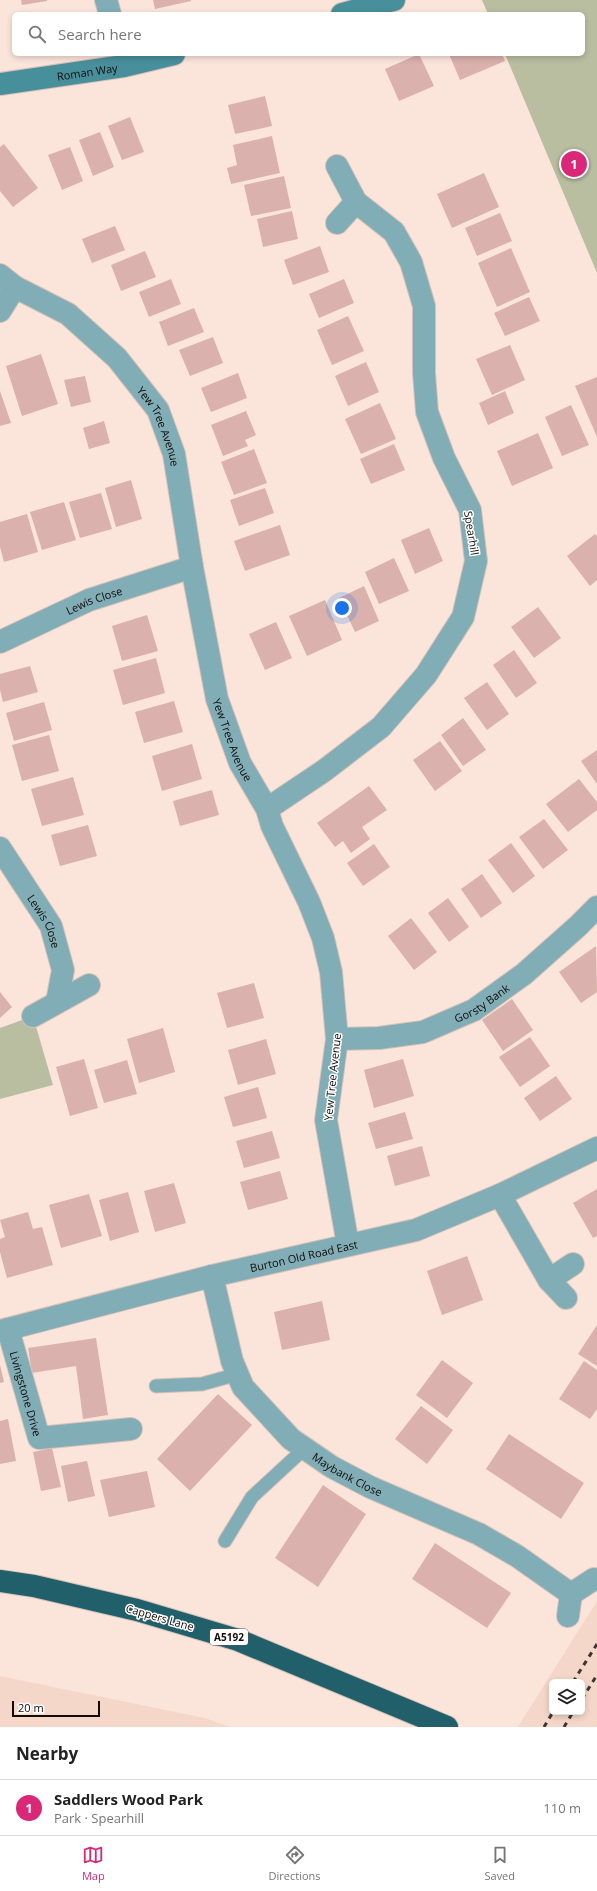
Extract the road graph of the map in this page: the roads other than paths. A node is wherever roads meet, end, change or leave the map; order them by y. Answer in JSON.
{"nodes":[{"id":1,"x":106,"y":0,"type":"edge"},
{"id":2,"x":394,"y":0,"type":"edge"},
{"id":3,"x":109,"y":12,"type":"edge"},
{"id":4,"x":349,"y":12,"type":"edge"},
{"id":5,"x":157,"y":56,"type":"edge"},
{"id":6,"x":123,"y":60,"type":"edge"},
{"id":7,"x":0,"y":84,"type":"edge"},
{"id":8,"x":337,"y":166,"type":"dead end"},
{"id":9,"x":356,"y":202,"type":"junction"},
{"id":10,"x":337,"y":223,"type":"dead end"},
{"id":11,"x":8,"y":281,"type":"edge"},
{"id":12,"x":0,"y":311,"type":"edge"},
{"id":13,"x":192,"y":567,"type":"junction"},
{"id":14,"x":0,"y":642,"type":"edge"},
{"id":15,"x":267,"y":809,"type":"junction"},
{"id":16,"x":0,"y":848,"type":"edge"},
{"id":17,"x":597,"y":906,"type":"edge"},
{"id":18,"x":88,"y":985,"type":"dead end"},
{"id":19,"x":57,"y":1002,"type":"junction"},
{"id":20,"x":33,"y":1016,"type":"dead end"},
{"id":21,"x":337,"y":1040,"type":"junction"},
{"id":22,"x":597,"y":1148,"type":"edge"},
{"id":23,"x":500,"y":1195,"type":"junction"},
{"id":24,"x":348,"y":1245,"type":"junction"},
{"id":25,"x":573,"y":1264,"type":"dead end"},
{"id":26,"x":212,"y":1276,"type":"junction"},
{"id":27,"x":549,"y":1280,"type":"junction"},
{"id":28,"x":566,"y":1298,"type":"dead end"},
{"id":29,"x":4,"y":1330,"type":"edge"},
{"id":30,"x":238,"y":1374,"type":"junction"},
{"id":31,"x":156,"y":1386,"type":"dead end"},
{"id":32,"x":131,"y":1429,"type":"dead end"},
{"id":33,"x":304,"y":1448,"type":"junction"},
{"id":34,"x":225,"y":1541,"type":"dead end"},
{"id":35,"x":594,"y":1579,"type":"dead end"},
{"id":36,"x":0,"y":1581,"type":"edge"},
{"id":37,"x":571,"y":1594,"type":"junction"},
{"id":38,"x":568,"y":1616,"type":"dead end"},
{"id":39,"x":447,"y":1727,"type":"edge"}],
"edges":[{"from":1,"to":3,"type":"street"},
{"from":2,"to":4,"type":"street"},
{"from":5,"to":6,"type":"street","name":"Roman Way"},
{"from":6,"to":7,"type":"street","name":"Roman Way"},
{"from":8,"to":9,"type":"street","name":"Spearhill"},
{"from":9,"to":10,"type":"street"},
{"from":9,"to":15,"type":"street","name":"Spearhill"},
{"from":11,"to":12,"type":"street","name":"Yew Tree Avenue"},
{"from":11,"to":13,"type":"street","name":"Yew Tree Avenue"},
{"from":13,"to":14,"type":"street","name":"Lewis Close"},
{"from":13,"to":15,"type":"street","name":"Yew Tree Avenue"},
{"from":15,"to":21,"type":"street","name":"Yew Tree Avenue"},
{"from":16,"to":19,"type":"street","name":"Lewis Close"},
{"from":17,"to":21,"type":"street","name":"Gorsty Bank"},
{"from":18,"to":19,"type":"street"},
{"from":19,"to":20,"type":"street"},
{"from":21,"to":24,"type":"street","name":"Yew Tree Avenue"},
{"from":22,"to":23,"type":"street","name":"Burton Old Road East"},
{"from":23,"to":24,"type":"street","name":"Burton Old Road East"},
{"from":23,"to":27,"type":"street"},
{"from":24,"to":26,"type":"street","name":"Burton Old Road East"},
{"from":25,"to":27,"type":"street"},
{"from":26,"to":29,"type":"street","name":"Burton Old Road East"},
{"from":26,"to":30,"type":"street","name":"Maybank Close"},
{"from":27,"to":28,"type":"street"},
{"from":29,"to":32,"type":"street","name":"Livingstone Drive"},
{"from":30,"to":31,"type":"lane"},
{"from":30,"to":33,"type":"street","name":"Maybank Close"},
{"from":33,"to":34,"type":"lane"},
{"from":33,"to":37,"type":"street","name":"Maybank Close"},
{"from":35,"to":37,"type":"street"},
{"from":36,"to":39,"type":"highway","name":"Cappers Lane","number":"A5192"},
{"from":37,"to":38,"type":"street"}]}
